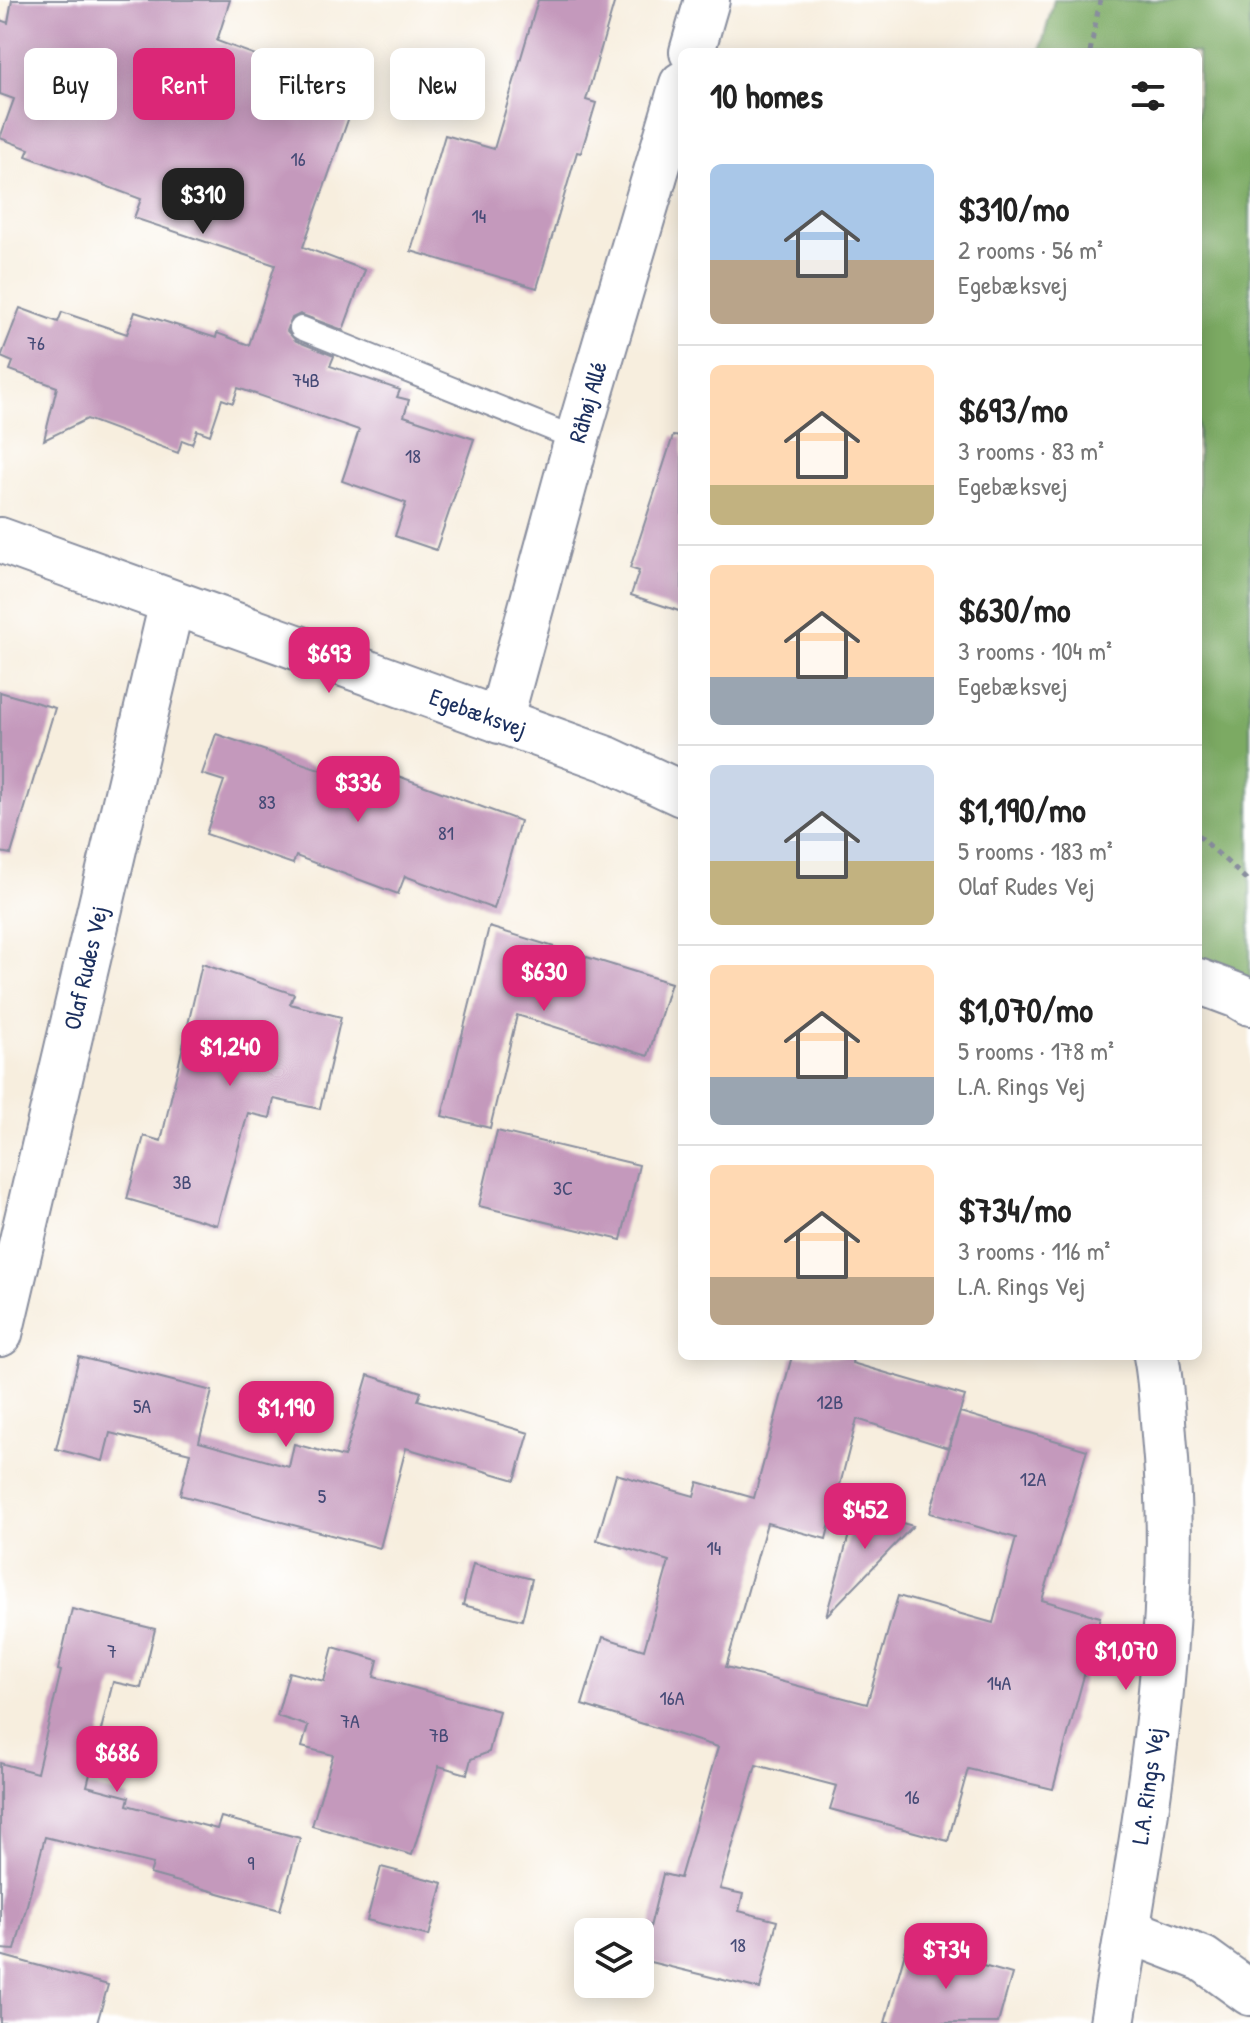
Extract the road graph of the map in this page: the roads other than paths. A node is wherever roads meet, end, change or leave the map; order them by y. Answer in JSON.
{"nodes":[{"id":1,"x":707,"y":0,"type":"edge"},
{"id":2,"x":693,"y":48,"type":"edge"},
{"id":3,"x":678,"y":98,"type":"edge"},
{"id":4,"x":301,"y":328,"type":"dead end"},
{"id":5,"x":577,"y":439,"type":"junction"},
{"id":6,"x":0,"y":540,"type":"edge"},
{"id":7,"x":172,"y":602,"type":"junction"},
{"id":8,"x":500,"y":721,"type":"junction"},
{"id":9,"x":678,"y":792,"type":"edge"},
{"id":10,"x":1202,"y":982,"type":"edge"},
{"id":11,"x":1250,"y":1003,"type":"edge"},
{"id":12,"x":0,"y":1334,"type":"edge"},
{"id":13,"x":1156,"y":1360,"type":"edge"},
{"id":14,"x":1127,"y":1930,"type":"junction"},
{"id":15,"x":1250,"y":1993,"type":"edge"},
{"id":16,"x":1112,"y":2023,"type":"edge"}],
"edges":[{"from":1,"to":2,"type":"street"},
{"from":3,"to":5,"type":"street","name":"Råhøj Allé"},
{"from":4,"to":5,"type":"lane"},
{"from":5,"to":8,"type":"street","name":"Råhøj Allé"},
{"from":6,"to":7,"type":"street","name":"Egebæksvej"},
{"from":7,"to":8,"type":"street","name":"Egebæksvej"},
{"from":7,"to":12,"type":"street","name":"Olaf Rudes Vej"},
{"from":8,"to":9,"type":"street","name":"Egebæksvej"},
{"from":10,"to":11,"type":"street"},
{"from":13,"to":14,"type":"street","name":"L.A. Rings Vej"},
{"from":14,"to":15,"type":"street"},
{"from":14,"to":16,"type":"street","name":"L.A. Rings Vej"}]}
